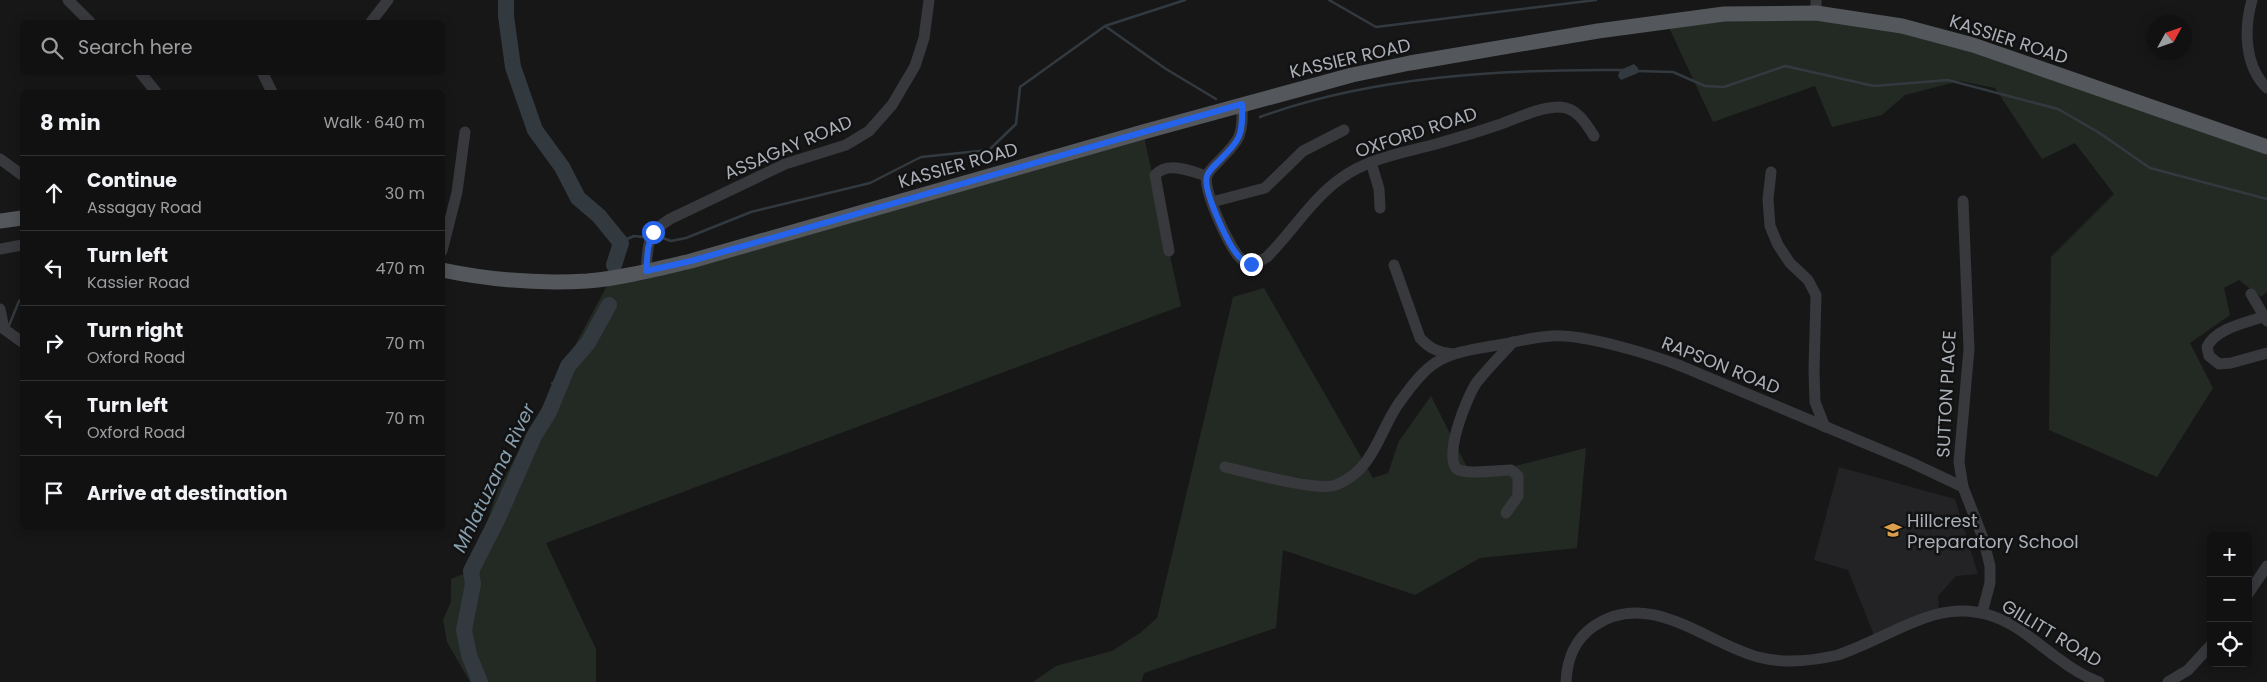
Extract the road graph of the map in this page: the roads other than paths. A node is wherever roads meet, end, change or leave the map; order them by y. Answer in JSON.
{"nodes":[{"id":1,"x":68,"y":0,"type":"edge"},
{"id":2,"x":388,"y":0,"type":"edge"},
{"id":3,"x":929,"y":0,"type":"edge"},
{"id":4,"x":2252,"y":0,"type":"edge"},
{"id":5,"x":1816,"y":6,"type":"edge"},
{"id":6,"x":88,"y":20,"type":"edge"},
{"id":7,"x":373,"y":20,"type":"edge"},
{"id":8,"x":141,"y":75,"type":"edge"},
{"id":9,"x":142,"y":75,"type":"edge"},
{"id":10,"x":264,"y":75,"type":"edge"},
{"id":11,"x":2267,"y":88,"type":"edge"},
{"id":12,"x":143,"y":90,"type":"edge"},
{"id":13,"x":154,"y":90,"type":"edge"},
{"id":14,"x":271,"y":90,"type":"edge"},
{"id":15,"x":1242,"y":104,"type":"junction"},
{"id":16,"x":1344,"y":130,"type":"dead end"},
{"id":17,"x":465,"y":132,"type":"dead end"},
{"id":18,"x":1594,"y":136,"type":"dead end"},
{"id":19,"x":2267,"y":148,"type":"edge"},
{"id":20,"x":0,"y":159,"type":"edge"},
{"id":21,"x":1371,"y":162,"type":"junction"},
{"id":22,"x":1770,"y":172,"type":"dead end"},
{"id":23,"x":20,"y":174,"type":"edge"},
{"id":24,"x":1206,"y":176,"type":"junction"},
{"id":25,"x":1963,"y":201,"type":"dead end"},
{"id":26,"x":1212,"y":202,"type":"junction"},
{"id":27,"x":1380,"y":208,"type":"dead end"},
{"id":28,"x":20,"y":218,"type":"edge"},
{"id":29,"x":0,"y":221,"type":"edge"},
{"id":30,"x":445,"y":239,"type":"edge"},
{"id":31,"x":20,"y":245,"type":"edge"},
{"id":32,"x":0,"y":249,"type":"edge"},
{"id":33,"x":1169,"y":251,"type":"dead end"},
{"id":34,"x":1394,"y":265,"type":"dead end"},
{"id":35,"x":445,"y":270,"type":"edge"},
{"id":36,"x":646,"y":271,"type":"junction"},
{"id":37,"x":2251,"y":294,"type":"dead end"},
{"id":38,"x":0,"y":309,"type":"edge"},
{"id":39,"x":2266,"y":319,"type":"edge"},
{"id":40,"x":19,"y":341,"type":"edge"},
{"id":41,"x":1513,"y":342,"type":"junction"},
{"id":42,"x":2267,"y":353,"type":"edge"},
{"id":43,"x":1454,"y":354,"type":"junction"},
{"id":44,"x":1825,"y":427,"type":"junction"},
{"id":45,"x":1225,"y":467,"type":"dead end"},
{"id":46,"x":1963,"y":487,"type":"junction"},
{"id":47,"x":1506,"y":513,"type":"dead end"},
{"id":48,"x":2267,"y":566,"type":"edge"},
{"id":49,"x":2252,"y":588,"type":"edge"},
{"id":50,"x":1982,"y":613,"type":"junction"},
{"id":51,"x":2207,"y":650,"type":"edge"},
{"id":52,"x":1566,"y":682,"type":"edge"},
{"id":53,"x":2099,"y":682,"type":"edge"},
{"id":54,"x":2168,"y":682,"type":"edge"}],
"edges":[{"from":1,"to":6,"type":"street"},
{"from":2,"to":7,"type":"street"},
{"from":3,"to":36,"type":"street","name":"ASSAGAY ROAD"},
{"from":4,"to":11,"type":"street"},
{"from":5,"to":15,"type":"main road","name":"KASSIER ROAD"},
{"from":5,"to":19,"type":"main road","name":"KASSIER ROAD"},
{"from":8,"to":12,"type":"street"},
{"from":9,"to":13,"type":"street"},
{"from":10,"to":14,"type":"street"},
{"from":15,"to":24,"type":"street"},
{"from":15,"to":36,"type":"main road","name":"KASSIER ROAD"},
{"from":16,"to":26,"type":"street"},
{"from":17,"to":30,"type":"street"},
{"from":18,"to":21,"type":"street","name":"OXFORD ROAD"},
{"from":20,"to":23,"type":"street"},
{"from":21,"to":26,"type":"street","name":"OXFORD ROAD"},
{"from":21,"to":27,"type":"street"},
{"from":22,"to":44,"type":"street"},
{"from":24,"to":26,"type":"street","name":"OXFORD ROAD"},
{"from":24,"to":33,"type":"street"},
{"from":25,"to":46,"type":"street","name":"SUTTON PLACE"},
{"from":28,"to":29,"type":"main road"},
{"from":31,"to":32,"type":"street"},
{"from":34,"to":43,"type":"street","name":"RAPSON ROAD"},
{"from":35,"to":36,"type":"main road","name":"KASSIER ROAD"},
{"from":37,"to":39,"type":"street"},
{"from":38,"to":40,"type":"street"},
{"from":39,"to":42,"type":"street"},
{"from":41,"to":43,"type":"street","name":"RAPSON ROAD"},
{"from":41,"to":44,"type":"street","name":"RAPSON ROAD"},
{"from":41,"to":47,"type":"street"},
{"from":43,"to":45,"type":"street","name":"RAPSON ROAD"},
{"from":44,"to":46,"type":"street","name":"RAPSON ROAD"},
{"from":46,"to":50,"type":"street","name":"SUTTON PLACE"},
{"from":48,"to":49,"type":"street"},
{"from":50,"to":52,"type":"street","name":"GILLITT ROAD"},
{"from":50,"to":53,"type":"street","name":"GILLITT ROAD"},
{"from":51,"to":54,"type":"street"}]}
